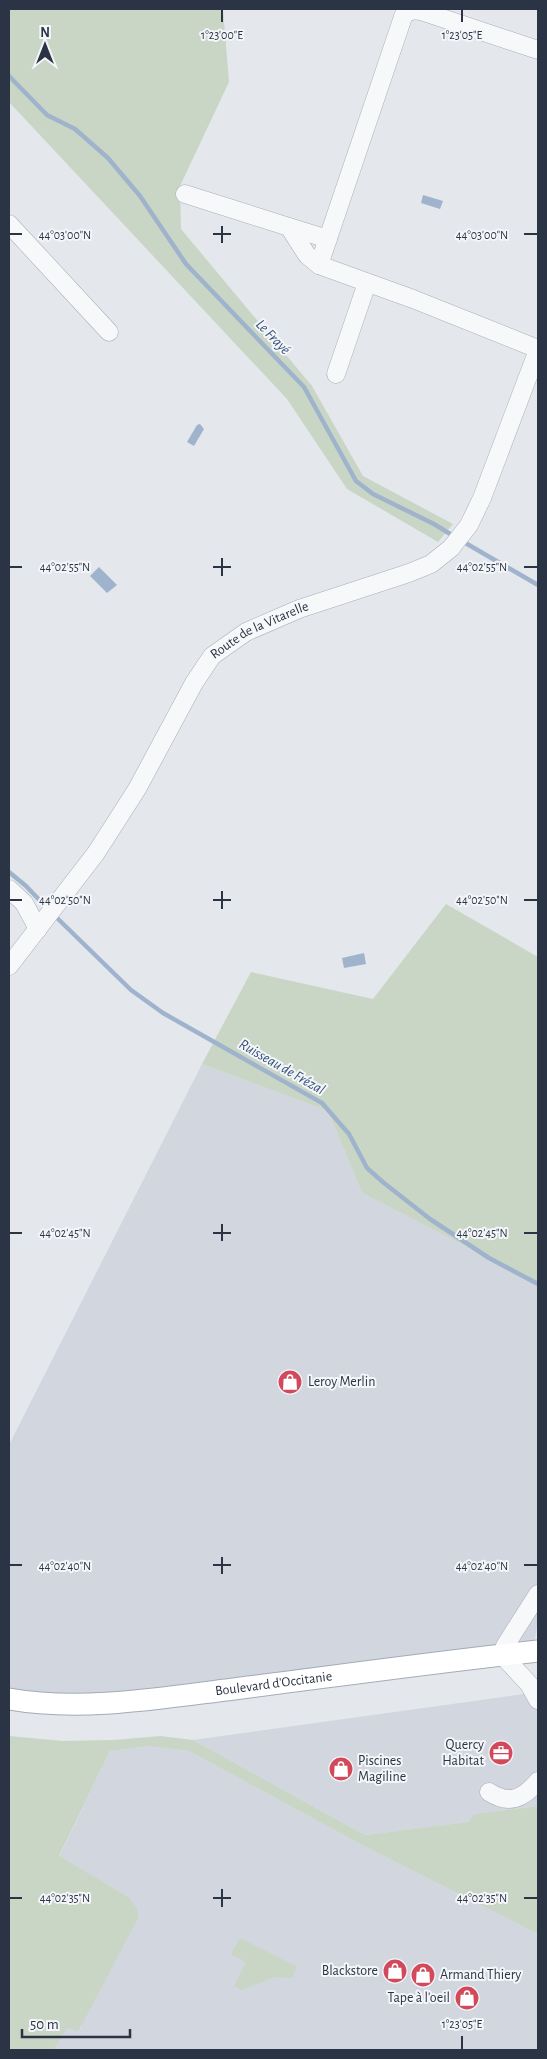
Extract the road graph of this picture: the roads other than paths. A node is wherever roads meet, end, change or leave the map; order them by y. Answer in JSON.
{"nodes":[{"id":1,"x":538,"y":50,"type":"edge"},
{"id":2,"x":185,"y":194,"type":"dead end"},
{"id":3,"x":9,"y":224,"type":"edge"},
{"id":4,"x":289,"y":227,"type":"junction"},
{"id":5,"x":328,"y":239,"type":"junction"},
{"id":6,"x":319,"y":265,"type":"junction"},
{"id":7,"x":367,"y":283,"type":"junction"},
{"id":8,"x":109,"y":332,"type":"dead end"},
{"id":9,"x":538,"y":350,"type":"edge"},
{"id":10,"x":336,"y":374,"type":"dead end"},
{"id":11,"x":9,"y":889,"type":"edge"},
{"id":12,"x":41,"y":925,"type":"junction"},
{"id":13,"x":9,"y":966,"type":"edge"},
{"id":14,"x":538,"y":1594,"type":"edge"},
{"id":15,"x":538,"y":1651,"type":"edge"},
{"id":16,"x":502,"y":1655,"type":"junction"},
{"id":17,"x":9,"y":1698,"type":"edge"},
{"id":18,"x":538,"y":1700,"type":"edge"},
{"id":19,"x":538,"y":1781,"type":"edge"},
{"id":20,"x":489,"y":1792,"type":"dead end"}],
"edges":[{"from":1,"to":5,"type":"street"},
{"from":2,"to":4,"type":"street"},
{"from":3,"to":8,"type":"street"},
{"from":4,"to":5,"type":"street"},
{"from":4,"to":6,"type":"street"},
{"from":5,"to":6,"type":"street"},
{"from":6,"to":7,"type":"street"},
{"from":7,"to":9,"type":"street"},
{"from":7,"to":10,"type":"street"},
{"from":9,"to":12,"type":"street","name":"Route de la Vitarelle"},
{"from":11,"to":12,"type":"street"},
{"from":12,"to":13,"type":"street","name":"Route de la Vitarelle"},
{"from":14,"to":16,"type":"street"},
{"from":15,"to":16,"type":"main road","name":"Boulevard d'Occitanie"},
{"from":16,"to":17,"type":"main road","name":"Boulevard d'Occitanie"},
{"from":16,"to":18,"type":"street"},
{"from":19,"to":20,"type":"street"}]}
